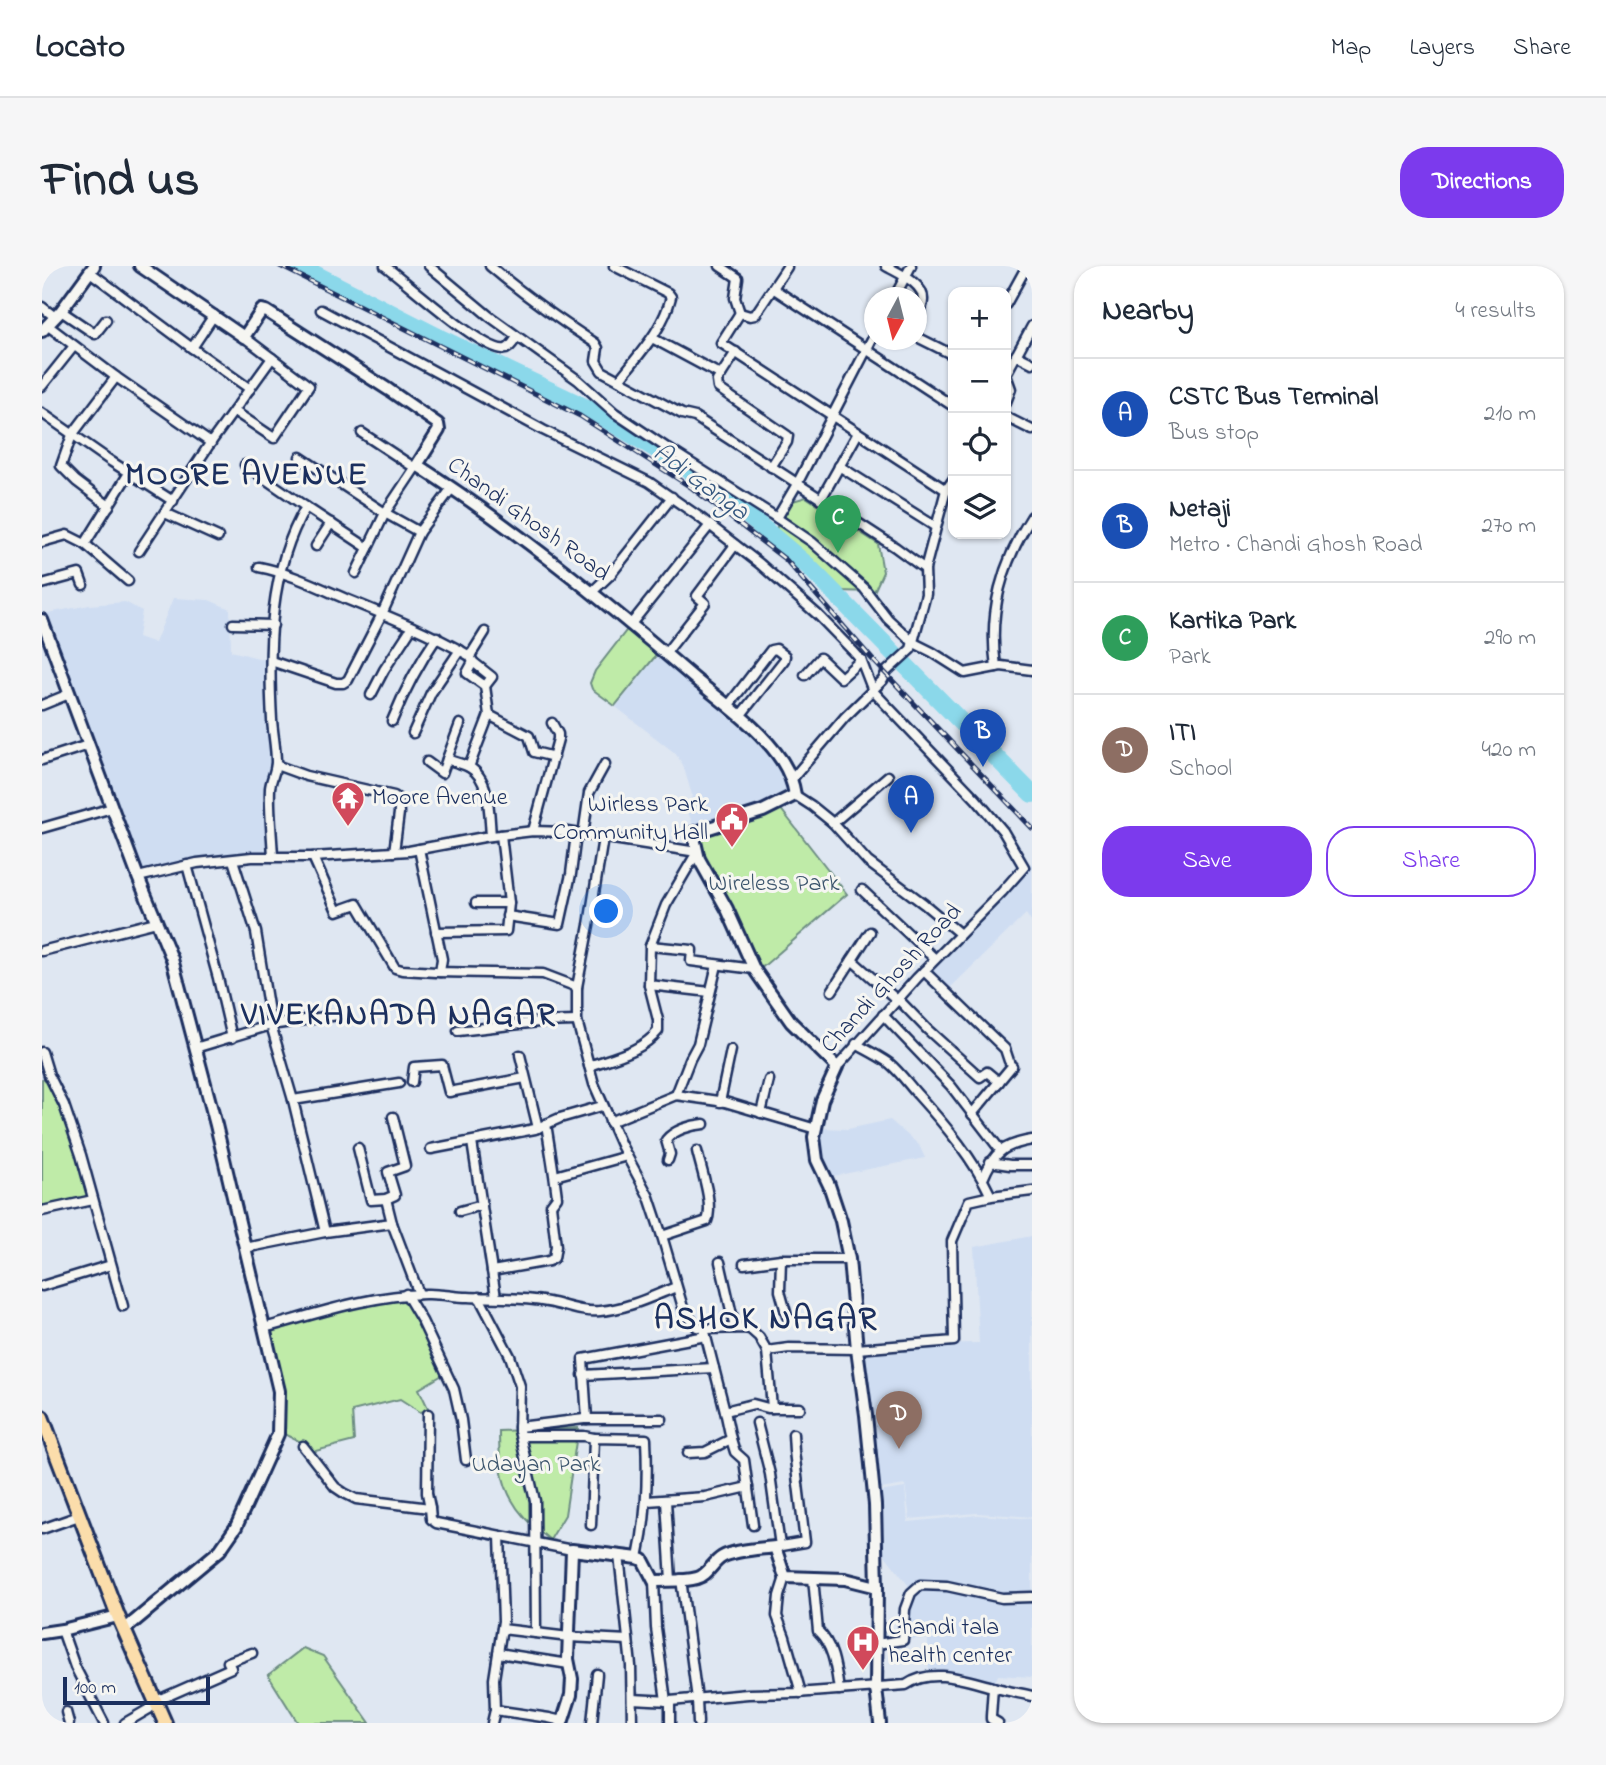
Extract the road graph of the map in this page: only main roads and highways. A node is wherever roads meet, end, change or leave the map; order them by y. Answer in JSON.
{"nodes":[{"id":1,"x":42,"y":1418,"type":"edge"},
{"id":2,"x":165,"y":1723,"type":"edge"}],
"edges":[{"from":1,"to":2,"type":"main road"}]}
